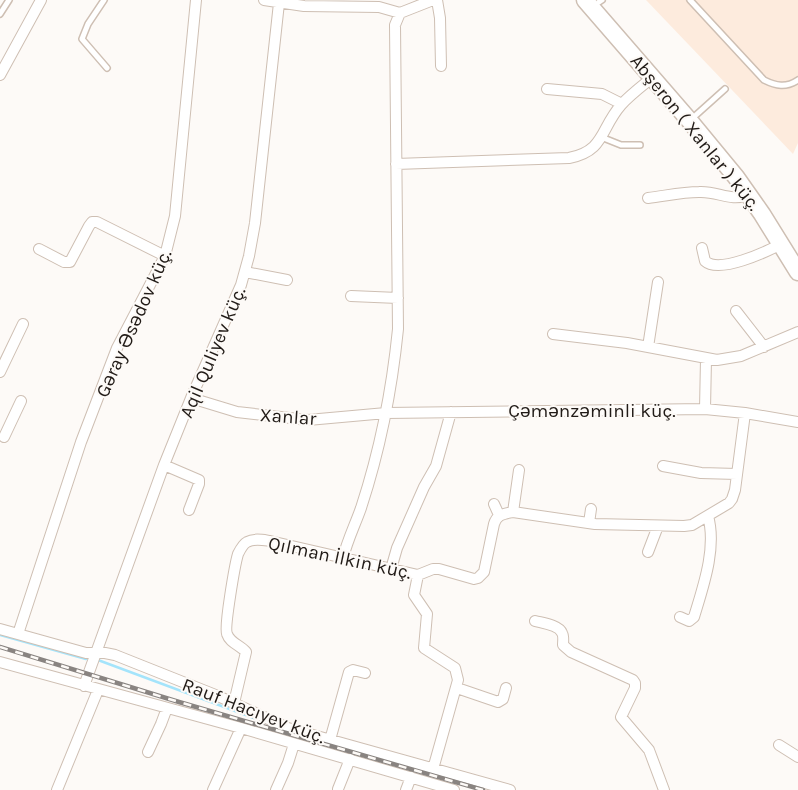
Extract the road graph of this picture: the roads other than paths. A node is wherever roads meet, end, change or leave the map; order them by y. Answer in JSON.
{"nodes":[{"id":1,"x":9,"y":0,"type":"edge"},
{"id":2,"x":41,"y":0,"type":"edge"},
{"id":3,"x":104,"y":0,"type":"edge"},
{"id":4,"x":196,"y":0,"type":"edge"},
{"id":5,"x":267,"y":0,"type":"edge"},
{"id":6,"x":435,"y":0,"type":"edge"},
{"id":7,"x":690,"y":0,"type":"edge"},
{"id":8,"x":596,"y":1,"type":"edge"},
{"id":9,"x":279,"y":3,"type":"junction"},
{"id":10,"x":400,"y":13,"type":"junction"},
{"id":11,"x":0,"y":14,"type":"edge"},
{"id":12,"x":441,"y":66,"type":"dead end"},
{"id":13,"x":107,"y":68,"type":"dead end"},
{"id":14,"x":0,"y":75,"type":"edge"},
{"id":15,"x":653,"y":77,"type":"junction"},
{"id":16,"x":798,"y":80,"type":"edge"},
{"id":17,"x":547,"y":89,"type":"dead end"},
{"id":18,"x":726,"y":89,"type":"dead end"},
{"id":19,"x":622,"y":104,"type":"junction"},
{"id":20,"x":696,"y":115,"type":"junction"},
{"id":21,"x":601,"y":137,"type":"junction"},
{"id":22,"x":640,"y":145,"type":"dead end"},
{"id":23,"x":396,"y":164,"type":"junction"},
{"id":24,"x":749,"y":195,"type":"junction"},
{"id":25,"x":648,"y":198,"type":"dead end"},
{"id":26,"x":781,"y":244,"type":"junction"},
{"id":27,"x":702,"y":248,"type":"dead end"},
{"id":28,"x":39,"y":250,"type":"dead end"},
{"id":29,"x":798,"y":255,"type":"edge"},
{"id":30,"x":165,"y":256,"type":"junction"},
{"id":31,"x":245,"y":272,"type":"junction"},
{"id":32,"x":798,"y":272,"type":"edge"},
{"id":33,"x":287,"y":280,"type":"dead end"},
{"id":34,"x":658,"y":282,"type":"dead end"},
{"id":35,"x":351,"y":296,"type":"dead end"},
{"id":36,"x":398,"y":298,"type":"junction"},
{"id":37,"x":736,"y":311,"type":"dead end"},
{"id":38,"x":23,"y":324,"type":"dead end"},
{"id":39,"x":798,"y":332,"type":"edge"},
{"id":40,"x":553,"y":334,"type":"dead end"},
{"id":41,"x":648,"y":347,"type":"junction"},
{"id":42,"x":764,"y":347,"type":"junction"},
{"id":43,"x":706,"y":359,"type":"junction"},
{"id":44,"x":1,"y":365,"type":"edge"},
{"id":45,"x":191,"y":398,"type":"junction"},
{"id":46,"x":21,"y":401,"type":"dead end"},
{"id":47,"x":705,"y":410,"type":"junction"},
{"id":48,"x":451,"y":412,"type":"junction"},
{"id":49,"x":386,"y":413,"type":"junction"},
{"id":50,"x":745,"y":413,"type":"junction"},
{"id":51,"x":798,"y":422,"type":"edge"},
{"id":52,"x":1,"y":439,"type":"edge"},
{"id":53,"x":164,"y":465,"type":"junction"},
{"id":54,"x":662,"y":466,"type":"dead end"},
{"id":55,"x":519,"y":470,"type":"dead end"},
{"id":56,"x":737,"y":474,"type":"junction"},
{"id":57,"x":494,"y":504,"type":"dead end"},
{"id":58,"x":590,"y":509,"type":"dead end"},
{"id":59,"x":189,"y":510,"type":"dead end"},
{"id":60,"x":513,"y":512,"type":"junction"},
{"id":61,"x":499,"y":515,"type":"junction"},
{"id":62,"x":708,"y":516,"type":"junction"},
{"id":63,"x":589,"y":523,"type":"junction"},
{"id":64,"x":658,"y":526,"type":"junction"},
{"id":65,"x":648,"y":552,"type":"dead end"},
{"id":66,"x":343,"y":558,"type":"junction"},
{"id":67,"x":391,"y":569,"type":"junction"},
{"id":68,"x":418,"y":575,"type":"junction"},
{"id":69,"x":680,"y":617,"type":"dead end"},
{"id":70,"x":535,"y":621,"type":"dead end"},
{"id":71,"x":0,"y":629,"type":"edge"},
{"id":72,"x":18,"y":634,"type":"junction"},
{"id":73,"x":96,"y":653,"type":"junction"},
{"id":74,"x":0,"y":662,"type":"edge"},
{"id":75,"x":365,"y":673,"type":"dead end"},
{"id":76,"x":84,"y":686,"type":"junction"},
{"id":77,"x":457,"y":688,"type":"junction"},
{"id":78,"x":506,"y":688,"type":"dead end"},
{"id":79,"x":98,"y":690,"type":"junction"},
{"id":80,"x":234,"y":703,"type":"junction"},
{"id":81,"x":167,"y":708,"type":"junction"},
{"id":82,"x":271,"y":721,"type":"junction"},
{"id":83,"x":241,"y":728,"type":"junction"},
{"id":84,"x":266,"y":736,"type":"junction"},
{"id":85,"x":330,"y":740,"type":"junction"},
{"id":86,"x":294,"y":744,"type":"junction"},
{"id":87,"x":779,"y":746,"type":"dead end"},
{"id":88,"x":148,"y":752,"type":"dead end"},
{"id":89,"x":798,"y":757,"type":"edge"},
{"id":90,"x":350,"y":759,"type":"junction"},
{"id":91,"x":433,"y":768,"type":"junction"},
{"id":92,"x":411,"y":777,"type":"junction"},
{"id":93,"x":338,"y":789,"type":"edge"},
{"id":94,"x":57,"y":790,"type":"edge"},
{"id":95,"x":212,"y":790,"type":"edge"},
{"id":96,"x":276,"y":790,"type":"edge"},
{"id":97,"x":406,"y":790,"type":"edge"},
{"id":98,"x":454,"y":790,"type":"edge"},
{"id":99,"x":510,"y":790,"type":"edge"},
{"id":100,"x":664,"y":790,"type":"edge"}],
"edges":[{"from":1,"to":11,"type":"lane"},
{"from":2,"to":14,"type":"street"},
{"from":3,"to":13,"type":"lane"},
{"from":4,"to":30,"type":"street","name":"Gəray Əsədov küç."},
{"from":5,"to":9,"type":"street"},
{"from":6,"to":10,"type":"street"},
{"from":6,"to":12,"type":"street"},
{"from":7,"to":16,"type":"lane"},
{"from":8,"to":15,"type":"main road","name":"Abşeron ( Xanlar ) küç."},
{"from":8,"to":20,"type":"main road"},
{"from":9,"to":10,"type":"street"},
{"from":9,"to":31,"type":"street","name":"Aqil Quliyev küç."},
{"from":10,"to":23,"type":"street"},
{"from":15,"to":19,"type":"street"},
{"from":15,"to":24,"type":"main road","name":"Abşeron ( Xanlar ) küç."},
{"from":17,"to":19,"type":"street"},
{"from":18,"to":20,"type":"lane"},
{"from":19,"to":21,"type":"street"},
{"from":20,"to":29,"type":"main road"},
{"from":21,"to":22,"type":"lane"},
{"from":21,"to":23,"type":"street"},
{"from":23,"to":36,"type":"street"},
{"from":24,"to":25,"type":"street"},
{"from":24,"to":26,"type":"main road","name":"Abşeron ( Xanlar ) küç."},
{"from":26,"to":27,"type":"street"},
{"from":26,"to":32,"type":"main road","name":"Abşeron ( Xanlar ) küç."},
{"from":28,"to":30,"type":"street"},
{"from":30,"to":72,"type":"street","name":"Gəray Əsədov küç."},
{"from":31,"to":33,"type":"street"},
{"from":31,"to":45,"type":"street","name":"Aqil Quliyev küç."},
{"from":34,"to":41,"type":"street"},
{"from":35,"to":36,"type":"street"},
{"from":36,"to":49,"type":"street"},
{"from":37,"to":42,"type":"street"},
{"from":38,"to":44,"type":"street"},
{"from":39,"to":42,"type":"street"},
{"from":40,"to":41,"type":"street"},
{"from":41,"to":43,"type":"street"},
{"from":42,"to":43,"type":"street"},
{"from":43,"to":47,"type":"street"},
{"from":45,"to":49,"type":"street","name":"Xanlar"},
{"from":45,"to":53,"type":"street","name":"Aqil Quliyev küç."},
{"from":46,"to":52,"type":"street"},
{"from":47,"to":48,"type":"street","name":"Çəmənzəminli küç."},
{"from":47,"to":50,"type":"street","name":"Çəmənzəminli küç."},
{"from":48,"to":49,"type":"street","name":"Çəmənzəminli küç."},
{"from":48,"to":67,"type":"street"},
{"from":49,"to":66,"type":"street"},
{"from":50,"to":51,"type":"street","name":"Çəmənzəminli küç."},
{"from":50,"to":56,"type":"street"},
{"from":53,"to":59,"type":"street"},
{"from":53,"to":73,"type":"street","name":"Aqil Quliyev küç."},
{"from":54,"to":56,"type":"street"},
{"from":55,"to":60,"type":"street"},
{"from":56,"to":62,"type":"street"},
{"from":57,"to":61,"type":"street"},
{"from":58,"to":63,"type":"street"},
{"from":60,"to":61,"type":"street"},
{"from":60,"to":63,"type":"street"},
{"from":61,"to":68,"type":"street","name":"Qılman İlkin küç."},
{"from":62,"to":64,"type":"street"},
{"from":62,"to":69,"type":"street"},
{"from":63,"to":64,"type":"street"},
{"from":64,"to":65,"type":"street"},
{"from":66,"to":67,"type":"street","name":"Qılman İlkin küç."},
{"from":66,"to":80,"type":"street","name":"Qılman İlkin küç."},
{"from":67,"to":68,"type":"street","name":"Qılman İlkin küç."},
{"from":68,"to":77,"type":"street"},
{"from":70,"to":100,"type":"street"},
{"from":71,"to":72,"type":"street","name":"Rauf Hacıyev küç."},
{"from":72,"to":73,"type":"street","name":"Rauf Hacıyev küç."},
{"from":73,"to":76,"type":"street","name":"Aqil Quliyev küç."},
{"from":73,"to":80,"type":"street","name":"Rauf Hacıyev küç."},
{"from":74,"to":76,"type":"street","name":"Rauf Hacıyev küç."},
{"from":75,"to":85,"type":"street"},
{"from":76,"to":79,"type":"street","name":"Rauf Hacıyev küç."},
{"from":77,"to":78,"type":"street"},
{"from":77,"to":91,"type":"street"},
{"from":79,"to":81,"type":"street","name":"Rauf Hacıyev küç."},
{"from":79,"to":94,"type":"street"},
{"from":80,"to":82,"type":"street","name":"Rauf Hacıyev küç."},
{"from":81,"to":83,"type":"street","name":"Rauf Hacıyev küç."},
{"from":81,"to":88,"type":"street"},
{"from":82,"to":84,"type":"street"},
{"from":82,"to":85,"type":"street","name":"Rauf Hacıyev küç."},
{"from":83,"to":84,"type":"street","name":"Rauf Hacıyev küç."},
{"from":83,"to":95,"type":"street"},
{"from":84,"to":86,"type":"street","name":"Rauf Hacıyev küç."},
{"from":85,"to":91,"type":"street","name":"Rauf Hacıyev küç."},
{"from":86,"to":90,"type":"street","name":"Rauf Hacıyev küç."},
{"from":86,"to":96,"type":"street"},
{"from":87,"to":89,"type":"street"},
{"from":90,"to":92,"type":"street","name":"Rauf Hacıyev küç."},
{"from":90,"to":93,"type":"street"},
{"from":91,"to":99,"type":"street","name":"Rauf Hacıyev küç."},
{"from":92,"to":97,"type":"street"},
{"from":92,"to":98,"type":"street","name":"Rauf Hacıyev küç."}]}
